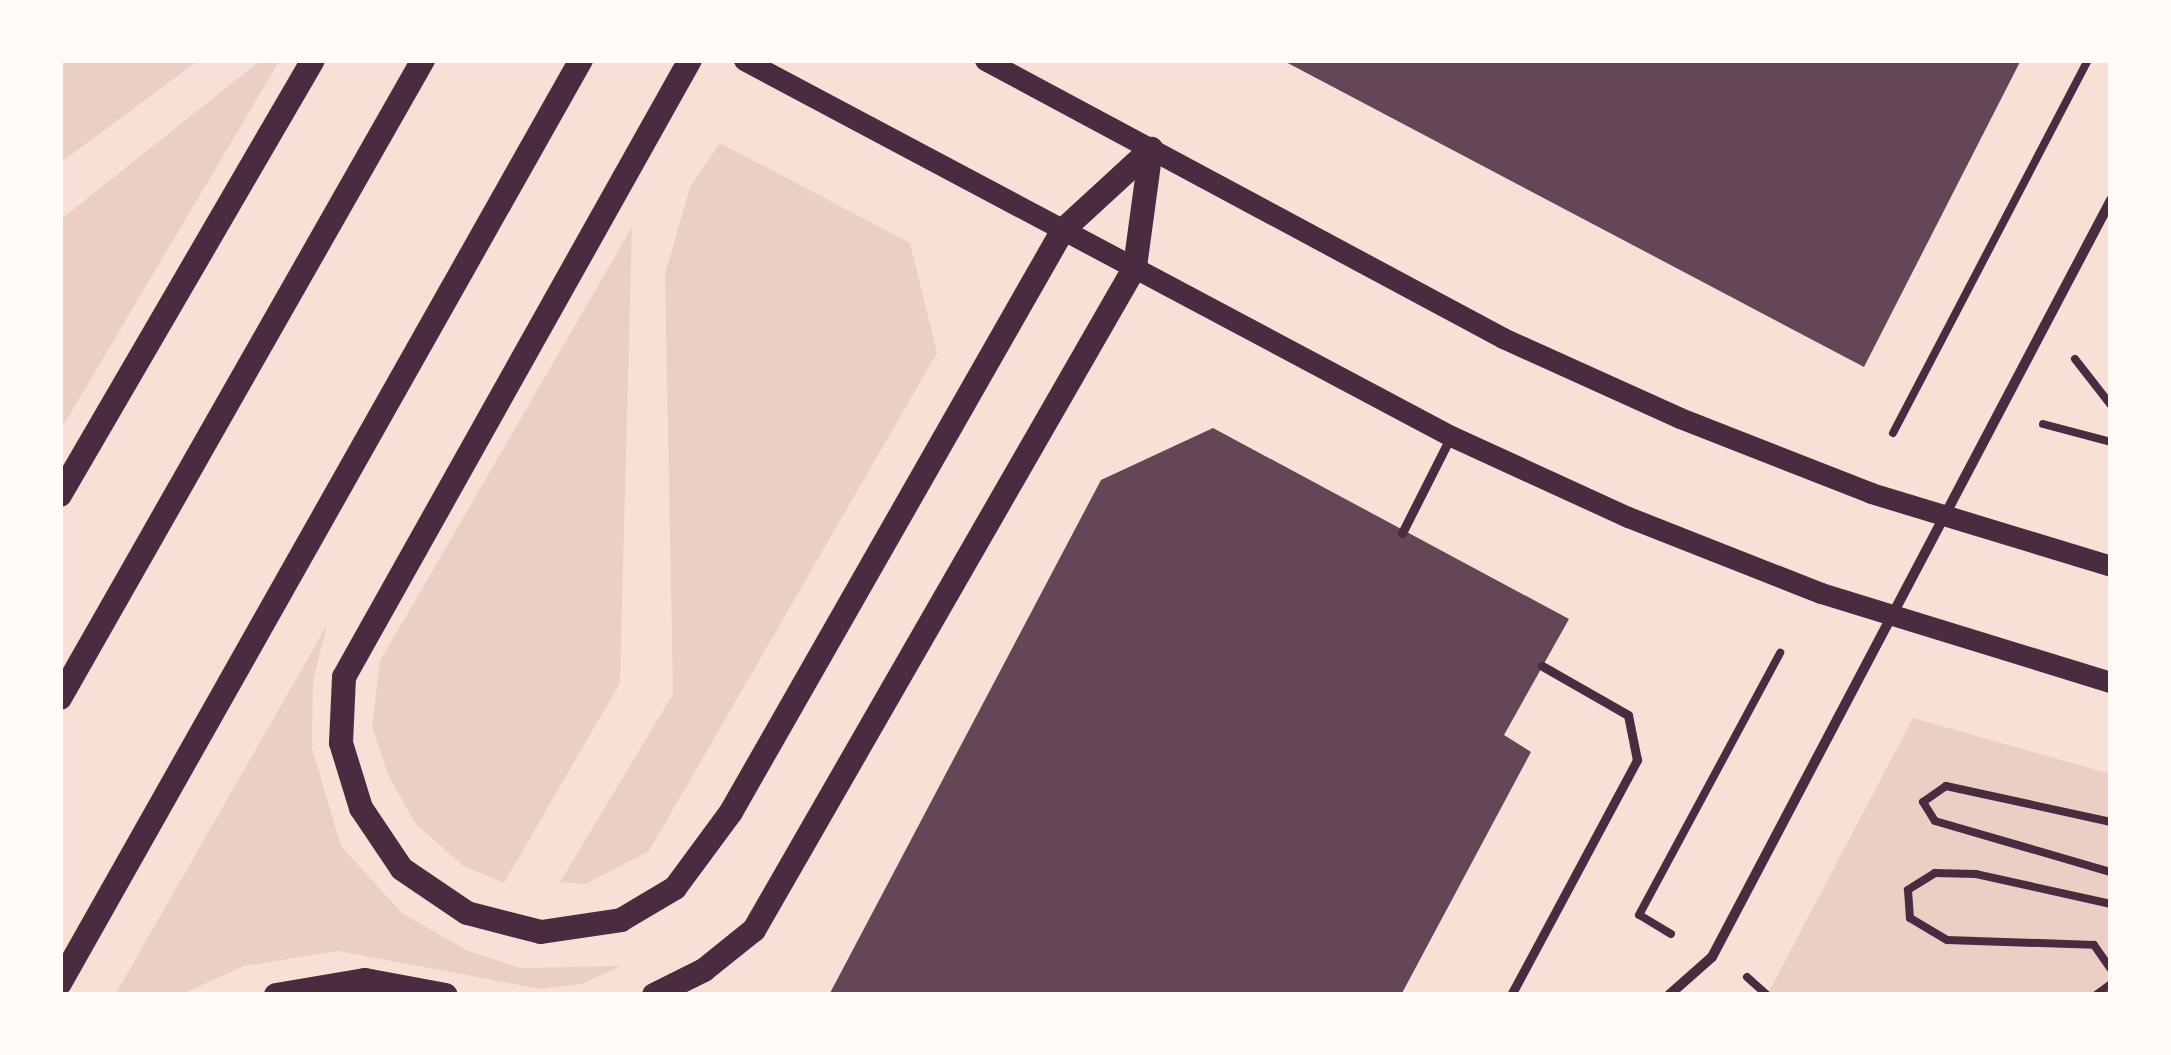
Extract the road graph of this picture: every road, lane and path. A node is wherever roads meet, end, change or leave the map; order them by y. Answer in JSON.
{"nodes":[{"id":1,"x":313,"y":60,"type":"edge"},
{"id":2,"x":423,"y":60,"type":"edge"},
{"id":3,"x":581,"y":60,"type":"edge"},
{"id":4,"x":690,"y":60,"type":"edge"},
{"id":5,"x":744,"y":60,"type":"edge"},
{"id":6,"x":985,"y":60,"type":"edge"},
{"id":7,"x":2088,"y":60,"type":"edge"},
{"id":8,"x":1151,"y":149,"type":"junction"},
{"id":9,"x":2111,"y":200,"type":"edge"},
{"id":10,"x":1063,"y":230,"type":"junction"},
{"id":11,"x":1135,"y":267,"type":"junction"},
{"id":12,"x":1999,"y":413,"type":"junction"},
{"id":13,"x":1893,"y":433,"type":"dead end"},
{"id":14,"x":1451,"y":436,"type":"junction"},
{"id":15,"x":2111,"y":442,"type":"edge"},
{"id":16,"x":60,"y":495,"type":"edge"},
{"id":17,"x":1402,"y":532,"type":"dead end"},
{"id":18,"x":2111,"y":566,"type":"edge"},
{"id":19,"x":1780,"y":652,"type":"dead end"},
{"id":20,"x":1542,"y":666,"type":"dead end"},
{"id":21,"x":2111,"y":682,"type":"edge"},
{"id":22,"x":60,"y":698,"type":"edge"},
{"id":23,"x":2111,"y":822,"type":"edge"},
{"id":24,"x":2111,"y":872,"type":"edge"},
{"id":25,"x":2111,"y":904,"type":"edge"},
{"id":26,"x":1640,"y":915,"type":"dead end"},
{"id":27,"x":2111,"y":969,"type":"edge"},
{"id":28,"x":60,"y":982,"type":"edge"},
{"id":29,"x":2111,"y":984,"type":"edge"},
{"id":30,"x":1760,"y":985,"type":"dead end"},
{"id":31,"x":276,"y":995,"type":"edge"},
{"id":32,"x":446,"y":995,"type":"edge"},
{"id":33,"x":654,"y":995,"type":"edge"},
{"id":34,"x":1511,"y":995,"type":"edge"},
{"id":35,"x":1669,"y":995,"type":"edge"},
{"id":36,"x":1754,"y":995,"type":"edge"},
{"id":37,"x":2096,"y":995,"type":"edge"}],
"edges":[{"from":1,"to":16,"type":"main road"},
{"from":2,"to":22,"type":"main road"},
{"from":3,"to":28,"type":"main road"},
{"from":4,"to":10,"type":"main road"},
{"from":5,"to":10,"type":"street"},
{"from":6,"to":8,"type":"street"},
{"from":7,"to":13,"type":"path"},
{"from":8,"to":10,"type":"main road"},
{"from":8,"to":11,"type":"main road"},
{"from":8,"to":18,"type":"street"},
{"from":9,"to":12,"type":"street"},
{"from":10,"to":11,"type":"street"},
{"from":11,"to":14,"type":"street"},
{"from":11,"to":33,"type":"main road"},
{"from":12,"to":15,"type":"path"},
{"from":12,"to":35,"type":"street"},
{"from":14,"to":17,"type":"lane"},
{"from":14,"to":21,"type":"street"},
{"from":19,"to":26,"type":"path"},
{"from":20,"to":34,"type":"lane"},
{"from":23,"to":24,"type":"path"},
{"from":25,"to":27,"type":"path"},
{"from":29,"to":37,"type":"path"},
{"from":30,"to":36,"type":"path"},
{"from":31,"to":32,"type":"main road"}]}
